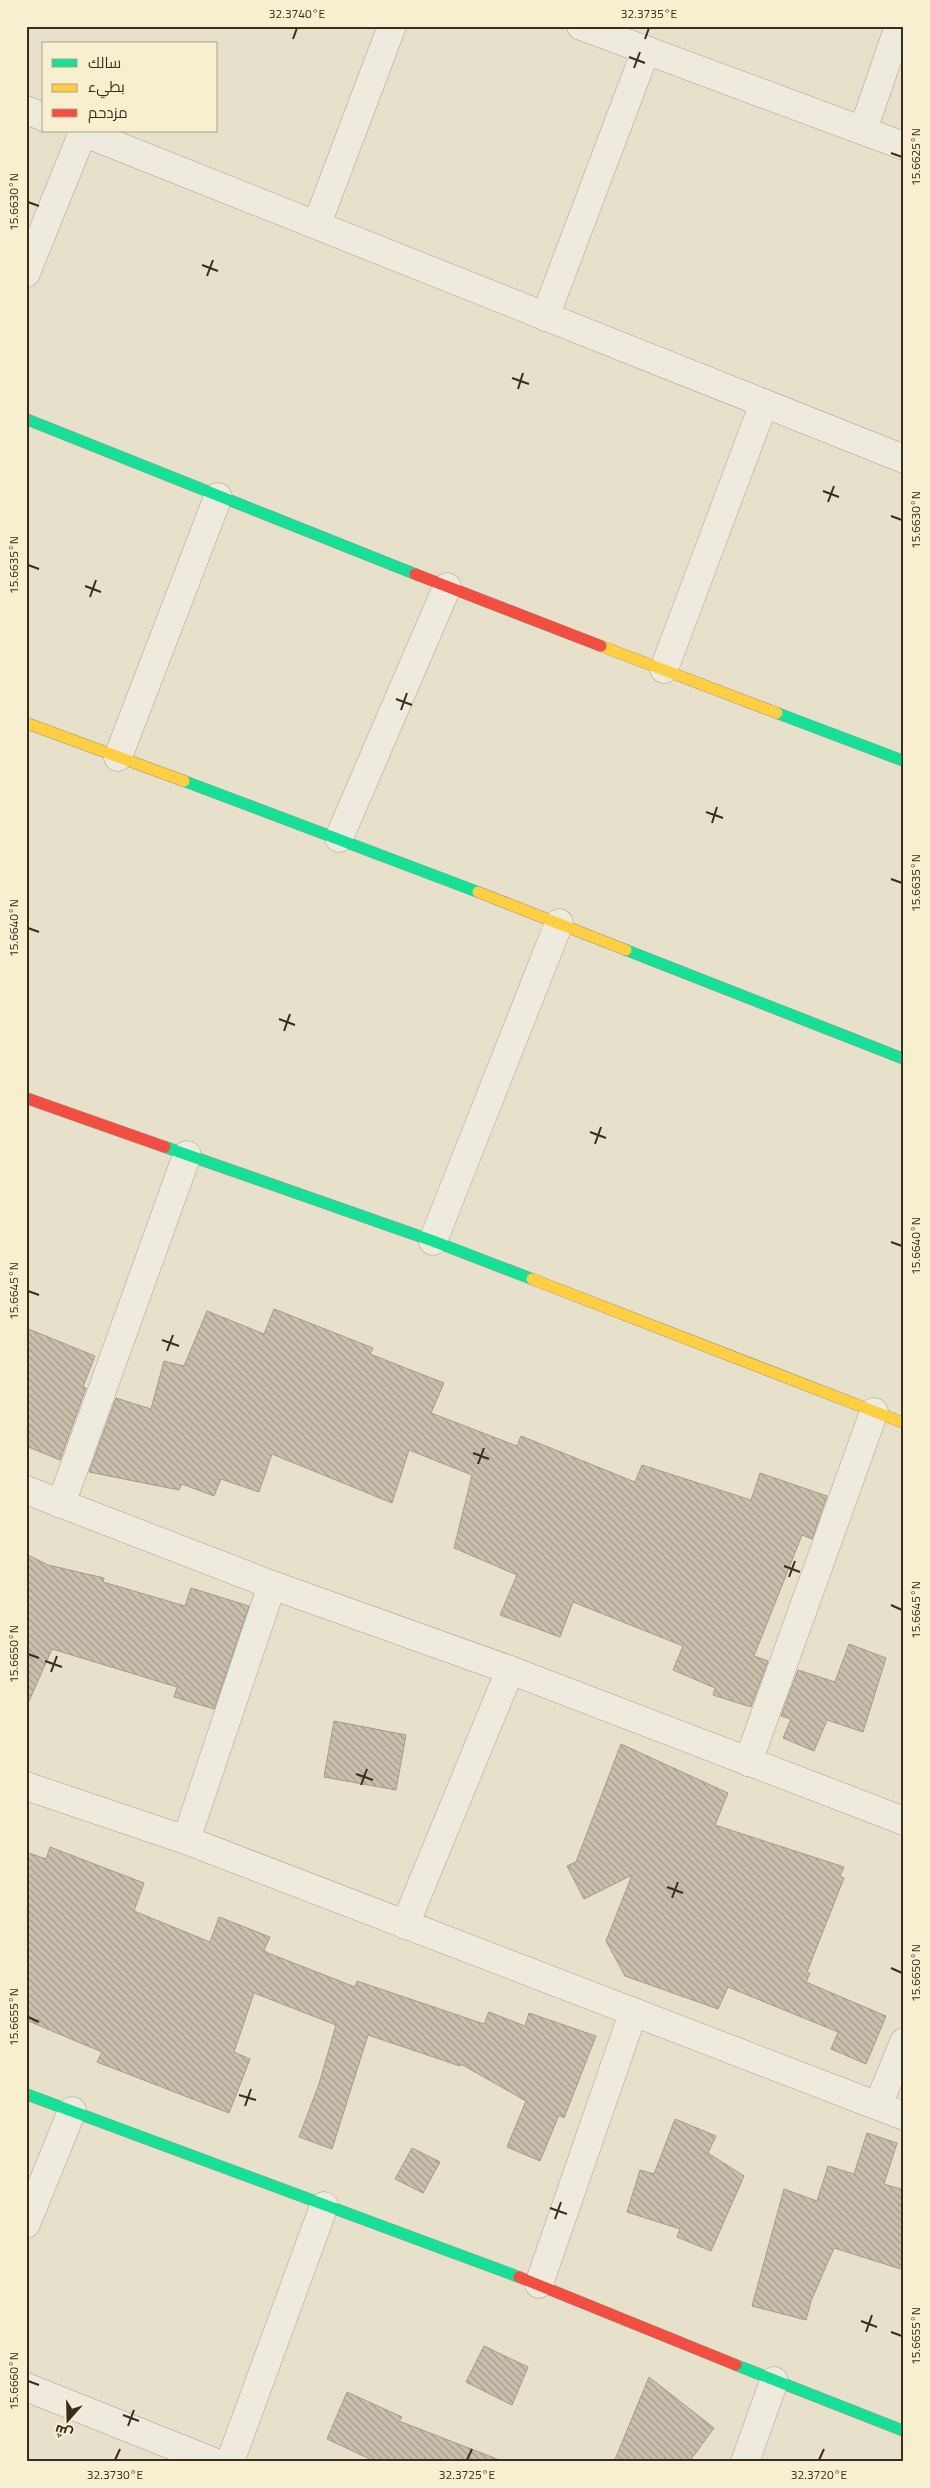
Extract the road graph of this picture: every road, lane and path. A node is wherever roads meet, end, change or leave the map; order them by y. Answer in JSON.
{"nodes":[{"id":1,"x":392,"y":26,"type":"edge"},
{"id":2,"x":581,"y":26,"type":"edge"},
{"id":3,"x":900,"y":26,"type":"edge"},
{"id":4,"x":646,"y":50,"type":"junction"},
{"id":5,"x":26,"y":110,"type":"edge"},
{"id":6,"x":42,"y":116,"type":"edge"},
{"id":7,"x":863,"y":130,"type":"junction"},
{"id":8,"x":81,"y":132,"type":"edge"},
{"id":9,"x":904,"y":146,"type":"edge"},
{"id":10,"x":317,"y":224,"type":"junction"},
{"id":11,"x":26,"y":272,"type":"edge"},
{"id":12,"x":545,"y":317,"type":"junction"},
{"id":13,"x":764,"y":403,"type":"junction"},
{"id":14,"x":26,"y":419,"type":"edge"},
{"id":15,"x":904,"y":459,"type":"edge"},
{"id":16,"x":218,"y":497,"type":"junction"},
{"id":17,"x":447,"y":587,"type":"junction"},
{"id":18,"x":664,"y":669,"type":"junction"},
{"id":19,"x":26,"y":723,"type":"edge"},
{"id":20,"x":118,"y":757,"type":"junction"},
{"id":21,"x":904,"y":761,"type":"edge"},
{"id":22,"x":338,"y":838,"type":"junction"},
{"id":23,"x":559,"y":923,"type":"junction"},
{"id":24,"x":904,"y":1059,"type":"edge"},
{"id":25,"x":26,"y":1098,"type":"edge"},
{"id":26,"x":187,"y":1155,"type":"junction"},
{"id":27,"x":433,"y":1241,"type":"junction"},
{"id":28,"x":874,"y":1412,"type":"junction"},
{"id":29,"x":904,"y":1423,"type":"edge"},
{"id":30,"x":26,"y":1490,"type":"edge"},
{"id":31,"x":61,"y":1504,"type":"junction"},
{"id":32,"x":272,"y":1585,"type":"junction"},
{"id":33,"x":510,"y":1670,"type":"junction"},
{"id":34,"x":748,"y":1762,"type":"junction"},
{"id":35,"x":26,"y":1786,"type":"edge"},
{"id":36,"x":904,"y":1821,"type":"edge"},
{"id":37,"x":186,"y":1840,"type":"junction"},
{"id":38,"x":405,"y":1925,"type":"junction"},
{"id":39,"x":633,"y":2013,"type":"junction"},
{"id":40,"x":904,"y":2042,"type":"edge"},
{"id":41,"x":26,"y":2094,"type":"edge"},
{"id":42,"x":878,"y":2106,"type":"junction"},
{"id":43,"x":72,"y":2111,"type":"junction"},
{"id":44,"x":904,"y":2116,"type":"edge"},
{"id":45,"x":324,"y":2206,"type":"junction"},
{"id":46,"x":26,"y":2224,"type":"edge"},
{"id":47,"x":539,"y":2284,"type":"junction"},
{"id":48,"x":774,"y":2381,"type":"junction"},
{"id":49,"x":26,"y":2386,"type":"edge"},
{"id":50,"x":904,"y":2431,"type":"edge"},
{"id":51,"x":214,"y":2462,"type":"edge"},
{"id":52,"x":230,"y":2462,"type":"edge"},
{"id":53,"x":745,"y":2462,"type":"edge"}],
"edges":[{"from":1,"to":10,"type":"street"},
{"from":2,"to":4,"type":"street"},
{"from":3,"to":7,"type":"street"},
{"from":4,"to":7,"type":"street"},
{"from":4,"to":12,"type":"street"},
{"from":5,"to":6,"type":"street"},
{"from":7,"to":9,"type":"street"},
{"from":8,"to":10,"type":"street"},
{"from":8,"to":11,"type":"street"},
{"from":10,"to":12,"type":"street"},
{"from":12,"to":13,"type":"street"},
{"from":13,"to":15,"type":"street"},
{"from":13,"to":18,"type":"street"},
{"from":14,"to":16,"type":"street"},
{"from":16,"to":17,"type":"street"},
{"from":16,"to":20,"type":"street"},
{"from":17,"to":18,"type":"street"},
{"from":17,"to":22,"type":"street"},
{"from":18,"to":21,"type":"street"},
{"from":19,"to":20,"type":"street"},
{"from":20,"to":22,"type":"street"},
{"from":22,"to":23,"type":"street"},
{"from":23,"to":24,"type":"street"},
{"from":23,"to":27,"type":"street"},
{"from":25,"to":26,"type":"street"},
{"from":26,"to":27,"type":"street"},
{"from":26,"to":31,"type":"street"},
{"from":27,"to":28,"type":"street"},
{"from":28,"to":29,"type":"street"},
{"from":28,"to":34,"type":"street"},
{"from":30,"to":31,"type":"street"},
{"from":31,"to":32,"type":"street"},
{"from":32,"to":33,"type":"street"},
{"from":32,"to":37,"type":"street"},
{"from":33,"to":34,"type":"street"},
{"from":33,"to":38,"type":"street"},
{"from":34,"to":36,"type":"street"},
{"from":35,"to":37,"type":"street"},
{"from":37,"to":38,"type":"street"},
{"from":38,"to":39,"type":"street"},
{"from":39,"to":42,"type":"street"},
{"from":39,"to":47,"type":"street"},
{"from":40,"to":42,"type":"street"},
{"from":41,"to":43,"type":"street"},
{"from":42,"to":44,"type":"street"},
{"from":43,"to":45,"type":"street"},
{"from":43,"to":46,"type":"street"},
{"from":45,"to":47,"type":"street"},
{"from":45,"to":52,"type":"street"},
{"from":47,"to":48,"type":"street"},
{"from":48,"to":50,"type":"street"},
{"from":48,"to":53,"type":"street"},
{"from":49,"to":51,"type":"street"}]}
